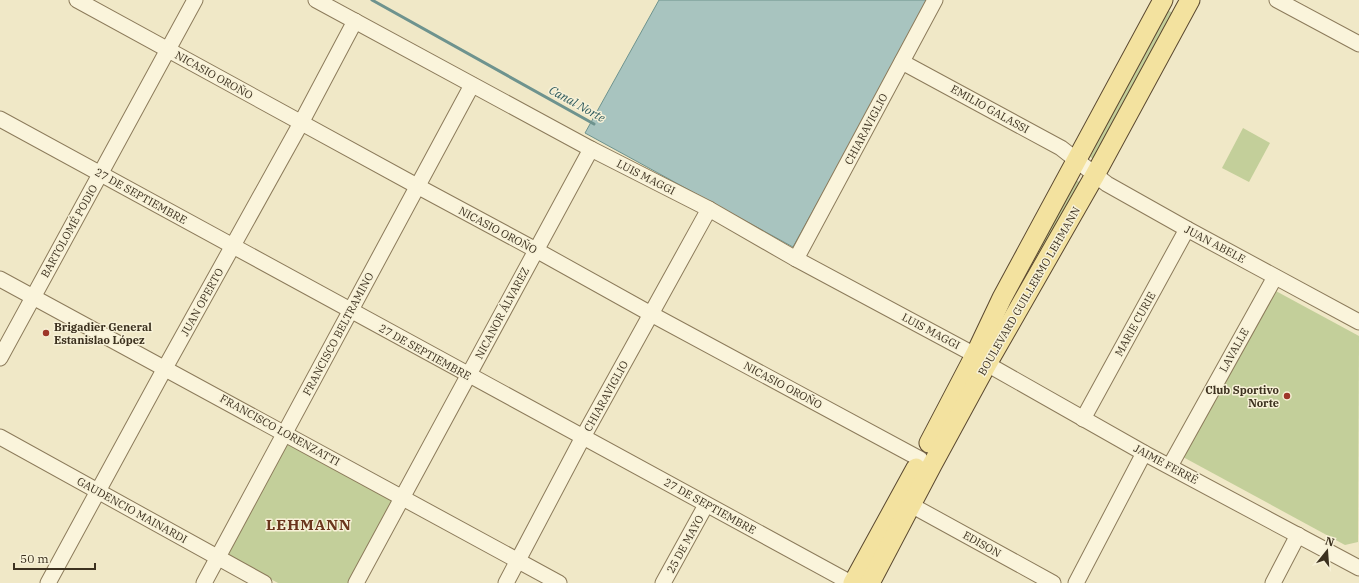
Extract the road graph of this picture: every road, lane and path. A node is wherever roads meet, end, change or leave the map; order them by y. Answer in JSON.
{"nodes":[{"id":1,"x":77,"y":0,"type":"edge"},
{"id":2,"x":195,"y":0,"type":"edge"},
{"id":3,"x":316,"y":0,"type":"edge"},
{"id":4,"x":936,"y":0,"type":"edge"},
{"id":5,"x":1162,"y":0,"type":"edge"},
{"id":6,"x":1277,"y":0,"type":"edge"},
{"id":7,"x":1187,"y":1,"type":"edge"},
{"id":8,"x":355,"y":21,"type":"junction"},
{"id":9,"x":1358,"y":42,"type":"edge"},
{"id":10,"x":168,"y":49,"type":"junction"},
{"id":11,"x":902,"y":62,"type":"junction"},
{"id":12,"x":472,"y":85,"type":"junction"},
{"id":13,"x":0,"y":120,"type":"edge"},
{"id":14,"x":301,"y":123,"type":"junction"},
{"id":15,"x":591,"y":149,"type":"junction"},
{"id":16,"x":1076,"y":159,"type":"junction"},
{"id":17,"x":100,"y":174,"type":"junction"},
{"id":18,"x":1095,"y":175,"type":"junction"},
{"id":19,"x":417,"y":186,"type":"junction"},
{"id":20,"x":709,"y":209,"type":"junction"},
{"id":21,"x":1187,"y":229,"type":"junction"},
{"id":22,"x":233,"y":246,"type":"junction"},
{"id":23,"x":536,"y":250,"type":"junction"},
{"id":24,"x":796,"y":258,"type":"junction"},
{"id":25,"x":1275,"y":277,"type":"junction"},
{"id":26,"x":0,"y":279,"type":"edge"},
{"id":27,"x":34,"y":296,"type":"junction"},
{"id":28,"x":350,"y":311,"type":"junction"},
{"id":29,"x":651,"y":314,"type":"junction"},
{"id":30,"x":1359,"y":322,"type":"edge"},
{"id":31,"x":0,"y":358,"type":"edge"},
{"id":32,"x":981,"y":360,"type":"junction"},
{"id":33,"x":165,"y":368,"type":"junction"},
{"id":34,"x":468,"y":375,"type":"junction"},
{"id":35,"x":1083,"y":419,"type":"junction"},
{"id":36,"x":284,"y":433,"type":"junction"},
{"id":37,"x":0,"y":437,"type":"edge"},
{"id":38,"x":583,"y":437,"type":"junction"},
{"id":39,"x":1144,"y":453,"type":"junction"},
{"id":40,"x":920,"y":459,"type":"junction"},
{"id":41,"x":1170,"y":466,"type":"junction"},
{"id":42,"x":99,"y":492,"type":"junction"},
{"id":43,"x":402,"y":497,"type":"junction"},
{"id":44,"x":706,"y":505,"type":"junction"},
{"id":45,"x":911,"y":505,"type":"junction"},
{"id":46,"x":1298,"y":535,"type":"junction"},
{"id":47,"x":217,"y":558,"type":"junction"},
{"id":48,"x":518,"y":561,"type":"junction"},
{"id":49,"x":1359,"y":568,"type":"edge"},
{"id":50,"x":48,"y":583,"type":"edge"},
{"id":51,"x":204,"y":583,"type":"edge"},
{"id":52,"x":264,"y":583,"type":"edge"},
{"id":53,"x":356,"y":583,"type":"edge"},
{"id":54,"x":506,"y":583,"type":"edge"},
{"id":55,"x":559,"y":583,"type":"edge"},
{"id":56,"x":663,"y":583,"type":"edge"},
{"id":57,"x":852,"y":583,"type":"edge"},
{"id":58,"x":870,"y":583,"type":"edge"},
{"id":59,"x":1053,"y":583,"type":"edge"},
{"id":60,"x":1076,"y":583,"type":"edge"},
{"id":61,"x":1273,"y":583,"type":"edge"}],
"edges":[{"from":1,"to":10,"type":"street","name":"NICASIO OROÑO"},
{"from":2,"to":10,"type":"street","name":"BARTOLOMÉ PODIO"},
{"from":3,"to":8,"type":"street","name":"LUIS MAGGI"},
{"from":4,"to":11,"type":"street","name":"CHIARAVIGLIO"},
{"from":5,"to":16,"type":"main road","name":"BOULEVARD GUILLERMO LEHMANN"},
{"from":6,"to":9,"type":"street"},
{"from":7,"to":18,"type":"main road","name":"BOULEVARD GUILLERMO LEHMANN"},
{"from":8,"to":12,"type":"street","name":"LUIS MAGGI"},
{"from":8,"to":14,"type":"street","name":"JUAN OPERTO"},
{"from":10,"to":14,"type":"street","name":"NICASIO OROÑO"},
{"from":10,"to":17,"type":"street","name":"BARTOLOMÉ PODIO"},
{"from":11,"to":16,"type":"street","name":"EMILIO GALASSI"},
{"from":11,"to":24,"type":"street","name":"CHIARAVIGLIO"},
{"from":12,"to":15,"type":"street","name":"LUIS MAGGI"},
{"from":12,"to":19,"type":"street","name":"FRANCISCO BELTRAMINO"},
{"from":13,"to":17,"type":"street","name":"27 DE SEPTIEMBRE"},
{"from":14,"to":19,"type":"street","name":"NICASIO OROÑO"},
{"from":14,"to":22,"type":"street","name":"JUAN OPERTO"},
{"from":15,"to":20,"type":"street","name":"LUIS MAGGI"},
{"from":15,"to":23,"type":"street","name":"NICANOR ÁLVAREZ"},
{"from":16,"to":18,"type":"street","name":"JUAN ABELE"},
{"from":16,"to":32,"type":"main road","name":"BOULEVARD GUILLERMO LEHMANN"},
{"from":17,"to":22,"type":"street","name":"27 DE SEPTIEMBRE"},
{"from":17,"to":27,"type":"street","name":"BARTOLOMÉ PODIO"},
{"from":18,"to":21,"type":"street","name":"JUAN ABELE"},
{"from":18,"to":32,"type":"main road","name":"BOULEVARD GUILLERMO LEHMANN"},
{"from":19,"to":23,"type":"street","name":"NICASIO OROÑO"},
{"from":19,"to":28,"type":"street","name":"FRANCISCO BELTRAMINO"},
{"from":20,"to":24,"type":"street","name":"LUIS MAGGI"},
{"from":20,"to":29,"type":"street","name":"CHIARAVIGLIO"},
{"from":21,"to":25,"type":"street","name":"JUAN ABELE"},
{"from":21,"to":35,"type":"street","name":"MARIE CURIE"},
{"from":22,"to":28,"type":"street","name":"27 DE SEPTIEMBRE"},
{"from":22,"to":33,"type":"street","name":"JUAN OPERTO"},
{"from":23,"to":29,"type":"street","name":"NICASIO OROÑO"},
{"from":23,"to":34,"type":"street","name":"NICANOR ÁLVAREZ"},
{"from":24,"to":32,"type":"street","name":"LUIS MAGGI"},
{"from":25,"to":30,"type":"street","name":"JUAN ABELE"},
{"from":25,"to":41,"type":"street","name":"LAVALLE"},
{"from":26,"to":27,"type":"street","name":"FRANCISCO LORENZATTI"},
{"from":27,"to":31,"type":"street","name":"BARTOLOMÉ PODIO"},
{"from":27,"to":33,"type":"street","name":"FRANCISCO LORENZATTI"},
{"from":28,"to":34,"type":"street","name":"27 DE SEPTIEMBRE"},
{"from":28,"to":36,"type":"street","name":"FRANCISCO BELTRAMINO"},
{"from":29,"to":38,"type":"street","name":"CHIARAVIGLIO"},
{"from":29,"to":40,"type":"street","name":"NICASIO OROÑO"},
{"from":32,"to":35,"type":"street","name":"JAIME FERRÉ"},
{"from":32,"to":40,"type":"main road","name":"BOULEVARD GUILLERMO LEHMANN"},
{"from":32,"to":45,"type":"main road","name":"BOULEVARD GUILLERMO LEHMANN"},
{"from":33,"to":36,"type":"street","name":"FRANCISCO LORENZATTI"},
{"from":33,"to":42,"type":"street","name":"JUAN OPERTO"},
{"from":34,"to":38,"type":"street","name":"27 DE SEPTIEMBRE"},
{"from":34,"to":43,"type":"street","name":"NICANOR ÁLVAREZ"},
{"from":35,"to":39,"type":"street","name":"JAIME FERRÉ"},
{"from":36,"to":43,"type":"street","name":"FRANCISCO LORENZATTI"},
{"from":36,"to":47,"type":"street","name":"FRANCISCO BELTRAMINO"},
{"from":37,"to":42,"type":"street","name":"GAUDENCIO MAINARDI"},
{"from":38,"to":44,"type":"street","name":"27 DE SEPTIEMBRE"},
{"from":38,"to":48,"type":"street","name":"CHIARAVIGLIO"},
{"from":39,"to":41,"type":"street","name":"JAIME FERRÉ"},
{"from":39,"to":60,"type":"street"},
{"from":40,"to":57,"type":"main road","name":"BOULEVARD GUILLERMO LEHMANN"},
{"from":41,"to":46,"type":"street","name":"JAIME FERRÉ"},
{"from":42,"to":47,"type":"street","name":"GAUDENCIO MAINARDI"},
{"from":42,"to":50,"type":"street","name":"JUAN OPERTO"},
{"from":43,"to":48,"type":"street","name":"FRANCISCO LORENZATTI"},
{"from":43,"to":53,"type":"street","name":"NICANOR ÁLVAREZ"},
{"from":44,"to":56,"type":"street","name":"25 DE MAYO"},
{"from":44,"to":57,"type":"street","name":"27 DE SEPTIEMBRE"},
{"from":45,"to":58,"type":"main road","name":"BOULEVARD GUILLERMO LEHMANN"},
{"from":45,"to":59,"type":"street","name":"EDISON"},
{"from":46,"to":49,"type":"street","name":"JAIME FERRÉ"},
{"from":46,"to":61,"type":"street"},
{"from":47,"to":51,"type":"street","name":"FRANCISCO BELTRAMINO"},
{"from":47,"to":52,"type":"street","name":"GAUDENCIO MAINARDI"},
{"from":48,"to":54,"type":"street","name":"CHIARAVIGLIO"},
{"from":48,"to":55,"type":"street","name":"FRANCISCO LORENZATTI"}]}
